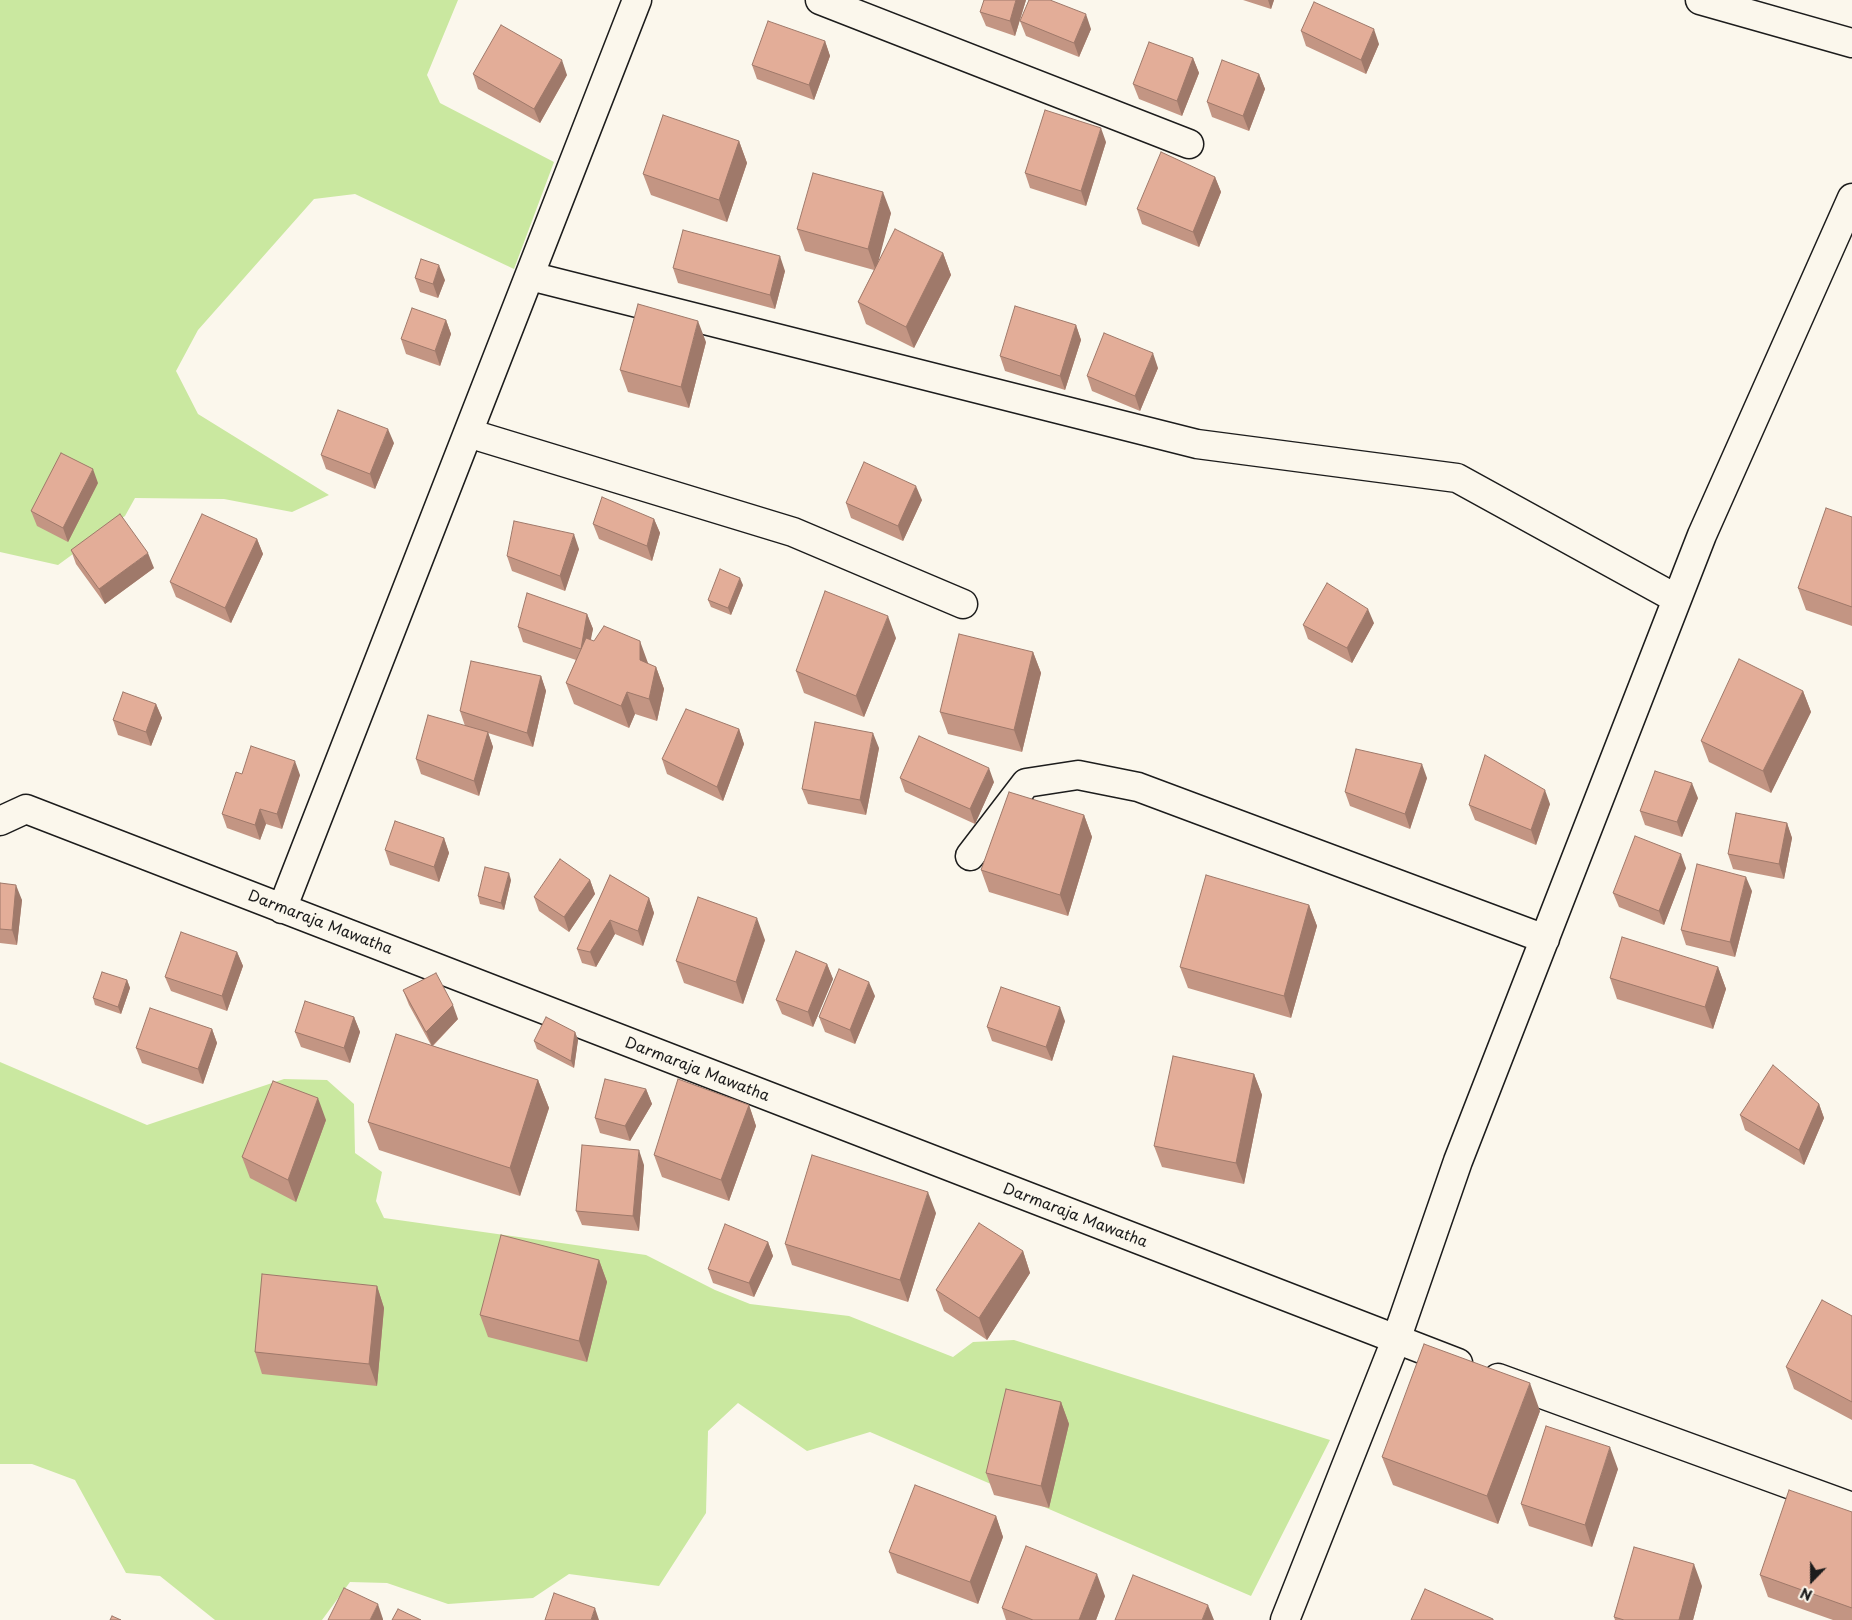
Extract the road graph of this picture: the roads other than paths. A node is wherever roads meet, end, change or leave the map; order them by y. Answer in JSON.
{"nodes":[{"id":1,"x":637,"y":0,"type":"edge"},
{"id":2,"x":820,"y":0,"type":"edge"},
{"id":3,"x":1700,"y":0,"type":"edge"},
{"id":4,"x":1852,"y":43,"type":"edge"},
{"id":5,"x":1189,"y":144,"type":"dead end"},
{"id":6,"x":1852,"y":198,"type":"edge"},
{"id":7,"x":530,"y":276,"type":"junction"},
{"id":8,"x":468,"y":433,"type":"junction"},
{"id":9,"x":1677,"y":599,"type":"junction"},
{"id":10,"x":963,"y":604,"type":"dead end"},
{"id":11,"x":0,"y":798,"type":"edge"},
{"id":12,"x":26,"y":809,"type":"junction"},
{"id":13,"x":0,"y":821,"type":"edge"},
{"id":14,"x":970,"y":856,"type":"dead end"},
{"id":15,"x":282,"y":909,"type":"junction"},
{"id":16,"x":1545,"y":939,"type":"junction"},
{"id":17,"x":1396,"y":1340,"type":"junction"},
{"id":18,"x":1852,"y":1507,"type":"edge"},
{"id":19,"x":1285,"y":1620,"type":"edge"}],
"edges":[{"from":1,"to":7,"type":"street"},
{"from":2,"to":5,"type":"street"},
{"from":3,"to":4,"type":"street"},
{"from":6,"to":9,"type":"street"},
{"from":7,"to":8,"type":"street"},
{"from":7,"to":9,"type":"street"},
{"from":8,"to":10,"type":"street"},
{"from":8,"to":15,"type":"street"},
{"from":9,"to":16,"type":"street"},
{"from":11,"to":12,"type":"street","name":"Darmaraja Mawatha"},
{"from":12,"to":13,"type":"street"},
{"from":12,"to":15,"type":"street","name":"Darmaraja Mawatha"},
{"from":14,"to":16,"type":"street"},
{"from":15,"to":17,"type":"street","name":"Darmaraja Mawatha"},
{"from":16,"to":17,"type":"street"},
{"from":17,"to":18,"type":"street","name":"Darmaraja Mawatha"},
{"from":17,"to":19,"type":"street"}]}
